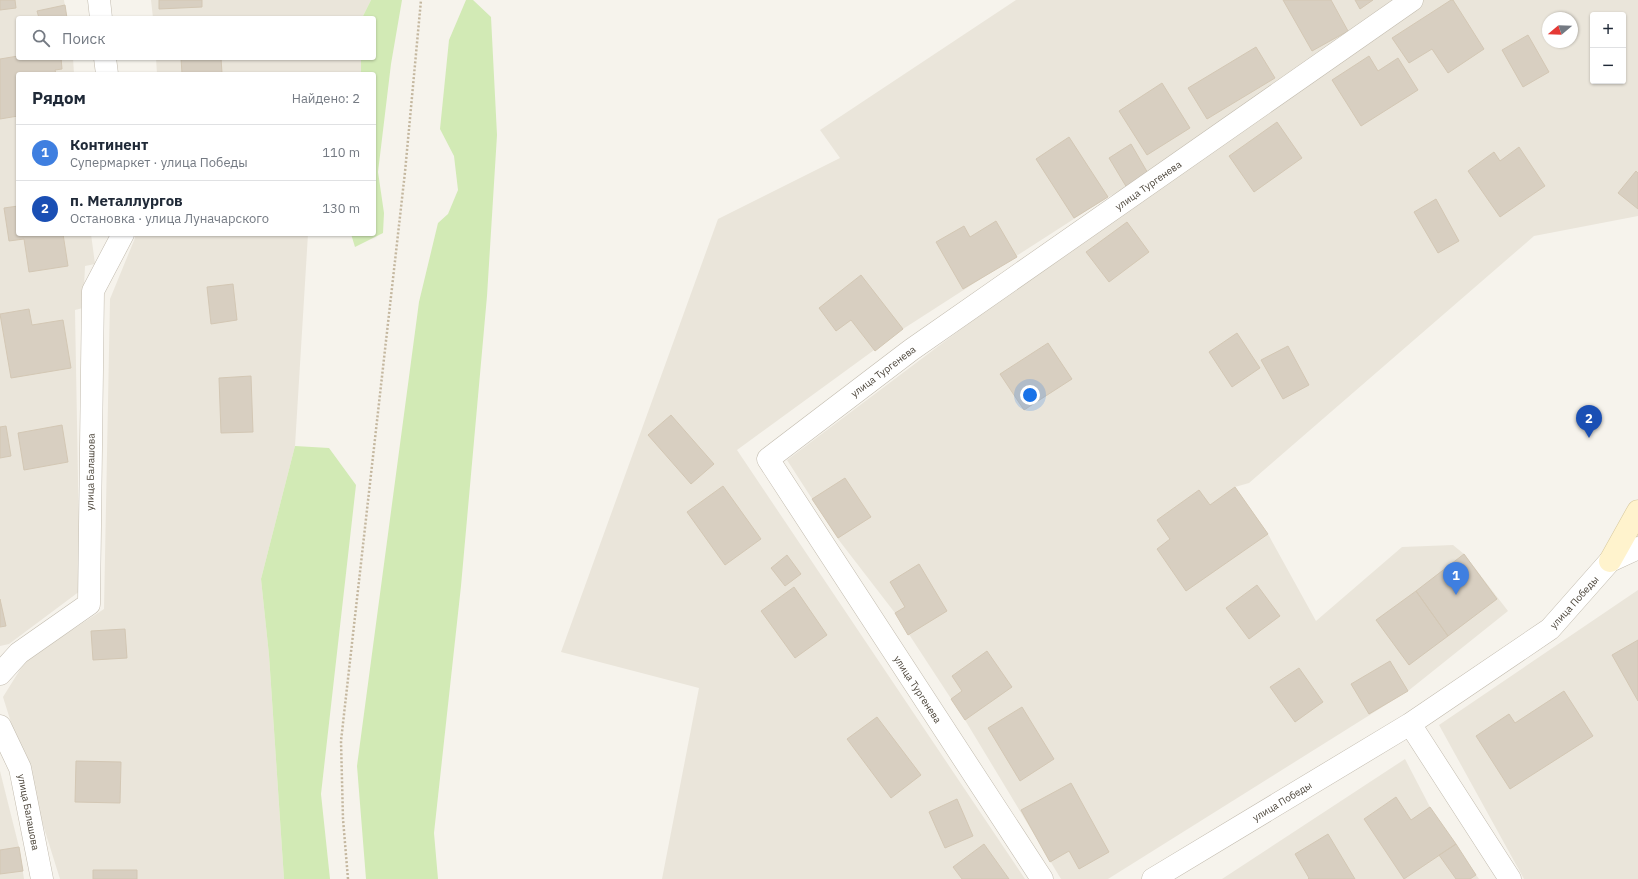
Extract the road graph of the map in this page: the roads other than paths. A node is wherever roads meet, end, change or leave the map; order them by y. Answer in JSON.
{"nodes":[{"id":1,"x":99,"y":0,"type":"edge"},
{"id":2,"x":1412,"y":0,"type":"edge"},
{"id":3,"x":101,"y":16,"type":"edge"},
{"id":4,"x":105,"y":60,"type":"edge"},
{"id":5,"x":107,"y":72,"type":"edge"},
{"id":6,"x":122,"y":236,"type":"edge"},
{"id":7,"x":1638,"y":511,"type":"edge"},
{"id":8,"x":1638,"y":548,"type":"edge"},
{"id":9,"x":1610,"y":561,"type":"junction"},
{"id":10,"x":0,"y":674,"type":"edge"},
{"id":11,"x":1410,"y":724,"type":"junction"},
{"id":12,"x":0,"y":726,"type":"edge"},
{"id":13,"x":42,"y":879,"type":"edge"},
{"id":14,"x":1042,"y":879,"type":"edge"},
{"id":15,"x":1154,"y":879,"type":"edge"},
{"id":16,"x":1510,"y":879,"type":"edge"}],
"edges":[{"from":1,"to":3,"type":"street"},
{"from":2,"to":14,"type":"street","name":"улица Тургенева"},
{"from":4,"to":5,"type":"street"},
{"from":6,"to":10,"type":"street","name":"улица Балашова"},
{"from":7,"to":9,"type":"street"},
{"from":8,"to":9,"type":"street","name":"улица Победы"},
{"from":9,"to":11,"type":"street","name":"улица Победы"},
{"from":11,"to":15,"type":"street","name":"улица Победы"},
{"from":11,"to":16,"type":"street"},
{"from":12,"to":13,"type":"street","name":"улица Балашова"}]}
